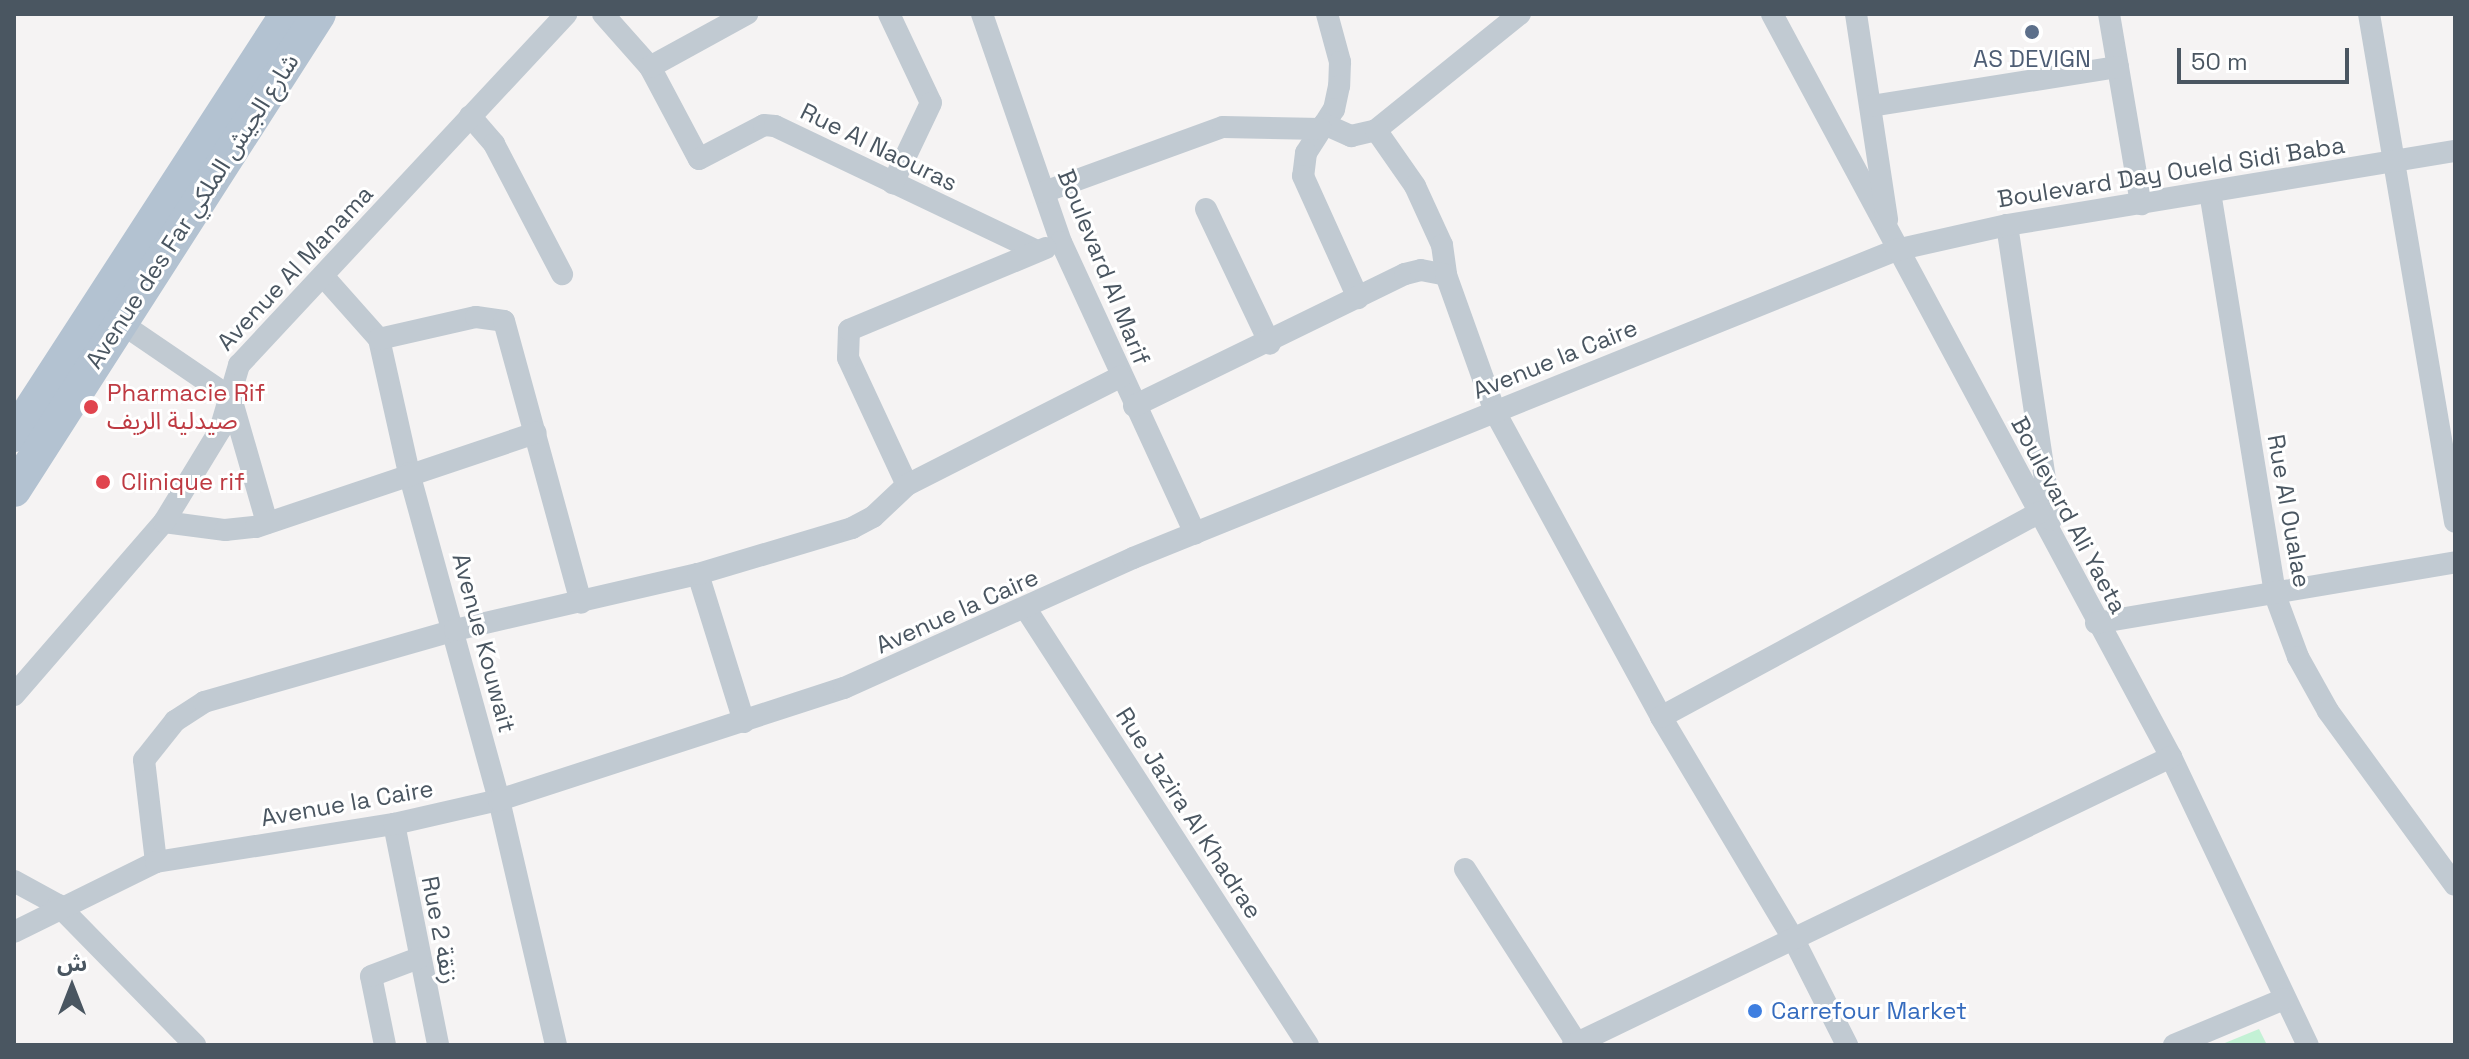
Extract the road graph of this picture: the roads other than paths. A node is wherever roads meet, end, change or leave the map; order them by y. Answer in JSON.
{"nodes":[{"id":1,"x":319,"y":14,"type":"edge"},
{"id":2,"x":566,"y":14,"type":"edge"},
{"id":3,"x":603,"y":14,"type":"edge"},
{"id":4,"x":747,"y":14,"type":"edge"},
{"id":5,"x":889,"y":14,"type":"edge"},
{"id":6,"x":982,"y":14,"type":"edge"},
{"id":7,"x":1327,"y":14,"type":"edge"},
{"id":8,"x":1520,"y":14,"type":"edge"},
{"id":9,"x":1772,"y":14,"type":"edge"},
{"id":10,"x":1856,"y":14,"type":"edge"},
{"id":11,"x":2109,"y":14,"type":"edge"},
{"id":12,"x":2369,"y":14,"type":"edge"},
{"id":13,"x":284,"y":16,"type":"edge"},
{"id":14,"x":650,"y":67,"type":"junction"},
{"id":15,"x":2118,"y":67,"type":"junction"},
{"id":16,"x":1871,"y":106,"type":"junction"},
{"id":17,"x":470,"y":116,"type":"junction"},
{"id":18,"x":1323,"y":126,"type":"junction"},
{"id":19,"x":1376,"y":130,"type":"junction"},
{"id":20,"x":2455,"y":151,"type":"edge"},
{"id":21,"x":2396,"y":161,"type":"junction"},
{"id":22,"x":893,"y":183,"type":"junction"},
{"id":23,"x":1044,"y":192,"type":"junction"},
{"id":24,"x":2210,"y":192,"type":"junction"},
{"id":25,"x":2141,"y":204,"type":"junction"},
{"id":26,"x":1206,"y":209,"type":"dead end"},
{"id":27,"x":2007,"y":225,"type":"junction"},
{"id":28,"x":1061,"y":242,"type":"junction"},
{"id":29,"x":1893,"y":244,"type":"junction"},
{"id":30,"x":1037,"y":251,"type":"junction"},
{"id":31,"x":562,"y":274,"type":"dead end"},
{"id":32,"x":1446,"y":275,"type":"junction"},
{"id":33,"x":323,"y":276,"type":"junction"},
{"id":34,"x":1358,"y":298,"type":"junction"},
{"id":35,"x":121,"y":323,"type":"junction"},
{"id":36,"x":379,"y":339,"type":"junction"},
{"id":37,"x":1270,"y":344,"type":"junction"},
{"id":38,"x":1120,"y":377,"type":"junction"},
{"id":39,"x":231,"y":398,"type":"junction"},
{"id":40,"x":1134,"y":406,"type":"junction"},
{"id":41,"x":1495,"y":412,"type":"junction"},
{"id":42,"x":536,"y":433,"type":"junction"},
{"id":43,"x":14,"y":435,"type":"edge"},
{"id":44,"x":409,"y":473,"type":"junction"},
{"id":45,"x":907,"y":485,"type":"junction"},
{"id":46,"x":14,"y":490,"type":"edge"},
{"id":47,"x":2040,"y":512,"type":"junction"},
{"id":48,"x":164,"y":522,"type":"junction"},
{"id":49,"x":2455,"y":522,"type":"edge"},
{"id":50,"x":267,"y":523,"type":"junction"},
{"id":51,"x":1195,"y":534,"type":"junction"},
{"id":52,"x":2054,"y":537,"type":"junction"},
{"id":53,"x":2455,"y":562,"type":"edge"},
{"id":54,"x":698,"y":574,"type":"junction"},
{"id":55,"x":2275,"y":595,"type":"junction"},
{"id":56,"x":581,"y":603,"type":"junction"},
{"id":57,"x":1026,"y":609,"type":"junction"},
{"id":58,"x":2096,"y":623,"type":"junction"},
{"id":59,"x":455,"y":630,"type":"junction"},
{"id":60,"x":14,"y":695,"type":"edge"},
{"id":61,"x":1661,"y":717,"type":"junction"},
{"id":62,"x":744,"y":722,"type":"junction"},
{"id":63,"x":2171,"y":757,"type":"junction"},
{"id":64,"x":499,"y":800,"type":"junction"},
{"id":65,"x":394,"y":824,"type":"junction"},
{"id":66,"x":156,"y":862,"type":"junction"},
{"id":67,"x":1465,"y":869,"type":"dead end"},
{"id":68,"x":14,"y":881,"type":"edge"},
{"id":69,"x":2455,"y":885,"type":"edge"},
{"id":70,"x":58,"y":905,"type":"junction"},
{"id":71,"x":14,"y":932,"type":"edge"},
{"id":72,"x":1794,"y":940,"type":"junction"},
{"id":73,"x":419,"y":958,"type":"junction"},
{"id":74,"x":2284,"y":999,"type":"junction"},
{"id":75,"x":1576,"y":1044,"type":"edge"},
{"id":76,"x":195,"y":1045,"type":"edge"},
{"id":77,"x":385,"y":1045,"type":"edge"},
{"id":78,"x":438,"y":1045,"type":"edge"},
{"id":79,"x":556,"y":1045,"type":"edge"},
{"id":80,"x":1308,"y":1045,"type":"edge"},
{"id":81,"x":1847,"y":1045,"type":"edge"},
{"id":82,"x":2174,"y":1045,"type":"edge"},
{"id":83,"x":2308,"y":1045,"type":"edge"}],
"edges":[{"from":1,"to":35,"type":"main road","name":"Avenue des Far شارع الجيش الملكي"},
{"from":2,"to":17,"type":"street","name":"Avenue Al Manama"},
{"from":3,"to":14,"type":"street"},
{"from":4,"to":14,"type":"street"},
{"from":5,"to":22,"type":"street"},
{"from":6,"to":23,"type":"street","name":"Boulevard Al Marif"},
{"from":7,"to":18,"type":"street"},
{"from":8,"to":19,"type":"street"},
{"from":9,"to":29,"type":"street","name":"Boulevard Ali Yaeta"},
{"from":10,"to":16,"type":"street"},
{"from":11,"to":15,"type":"street"},
{"from":12,"to":21,"type":"street"},
{"from":13,"to":43,"type":"main road","name":"Avenue des Far شارع الجيش الملكي"},
{"from":14,"to":22,"type":"street","name":"Rue Al Naouras"},
{"from":15,"to":16,"type":"street"},
{"from":15,"to":25,"type":"street"},
{"from":16,"to":29,"type":"street"},
{"from":17,"to":31,"type":"street"},
{"from":17,"to":33,"type":"street","name":"Avenue Al Manama"},
{"from":18,"to":19,"type":"street"},
{"from":18,"to":23,"type":"street"},
{"from":18,"to":34,"type":"street"},
{"from":19,"to":32,"type":"street"},
{"from":20,"to":21,"type":"street","name":"Boulevard Day Oueld Sidi Baba"},
{"from":21,"to":24,"type":"street","name":"Boulevard Day Oueld Sidi Baba"},
{"from":21,"to":49,"type":"street"},
{"from":22,"to":30,"type":"street","name":"Rue Al Naouras"},
{"from":23,"to":28,"type":"street","name":"Boulevard Al Marif"},
{"from":24,"to":25,"type":"street","name":"Boulevard Day Oueld Sidi Baba"},
{"from":24,"to":55,"type":"street","name":"Rue Al Oualae"},
{"from":25,"to":27,"type":"street","name":"Boulevard Day Oueld Sidi Baba"},
{"from":26,"to":37,"type":"street"},
{"from":27,"to":29,"type":"street","name":"Boulevard Day Oueld Sidi Baba"},
{"from":27,"to":52,"type":"street"},
{"from":28,"to":30,"type":"street"},
{"from":28,"to":38,"type":"street","name":"Boulevard Al Marif"},
{"from":29,"to":41,"type":"street","name":"Avenue la Caire"},
{"from":29,"to":47,"type":"street","name":"Boulevard Ali Yaeta"},
{"from":30,"to":45,"type":"street"},
{"from":32,"to":34,"type":"street"},
{"from":32,"to":41,"type":"street"},
{"from":33,"to":36,"type":"street","name":"Avenue Kouwait"},
{"from":33,"to":39,"type":"street","name":"Avenue Al Manama"},
{"from":34,"to":37,"type":"street"},
{"from":35,"to":39,"type":"street"},
{"from":35,"to":46,"type":"main road","name":"Avenue des Far شارع الجيش الملكي"},
{"from":36,"to":42,"type":"street"},
{"from":36,"to":44,"type":"street","name":"Avenue Kouwait"},
{"from":37,"to":40,"type":"street"},
{"from":38,"to":40,"type":"street","name":"Boulevard Al Marif"},
{"from":38,"to":45,"type":"street"},
{"from":39,"to":48,"type":"street","name":"Avenue Al Manama"},
{"from":39,"to":50,"type":"street"},
{"from":40,"to":51,"type":"street","name":"Boulevard Al Marif"},
{"from":41,"to":51,"type":"street","name":"Avenue la Caire"},
{"from":41,"to":61,"type":"street"},
{"from":42,"to":44,"type":"street"},
{"from":42,"to":56,"type":"street"},
{"from":44,"to":50,"type":"street"},
{"from":44,"to":59,"type":"street","name":"Avenue Kouwait"},
{"from":45,"to":54,"type":"street"},
{"from":47,"to":52,"type":"street","name":"Boulevard Ali Yaeta"},
{"from":47,"to":61,"type":"street"},
{"from":48,"to":50,"type":"street"},
{"from":48,"to":60,"type":"street","name":"Avenue Al Manama"},
{"from":51,"to":57,"type":"street","name":"Avenue la Caire"},
{"from":52,"to":58,"type":"street","name":"Boulevard Ali Yaeta"},
{"from":53,"to":55,"type":"street"},
{"from":54,"to":56,"type":"street"},
{"from":54,"to":62,"type":"street"},
{"from":55,"to":58,"type":"street"},
{"from":55,"to":69,"type":"street","name":"Rue Al Oualae"},
{"from":56,"to":59,"type":"street"},
{"from":57,"to":62,"type":"street","name":"Avenue la Caire"},
{"from":57,"to":80,"type":"street","name":"Rue Jazira Al Khadrae"},
{"from":58,"to":63,"type":"street","name":"Boulevard Ali Yaeta"},
{"from":59,"to":64,"type":"street","name":"Avenue Kouwait"},
{"from":59,"to":66,"type":"street"},
{"from":61,"to":72,"type":"street"},
{"from":62,"to":64,"type":"street","name":"Avenue la Caire"},
{"from":63,"to":72,"type":"street"},
{"from":63,"to":74,"type":"street","name":"Boulevard Ali Yaeta"},
{"from":64,"to":65,"type":"street","name":"Avenue la Caire"},
{"from":64,"to":79,"type":"street","name":"Avenue Kouwait"},
{"from":65,"to":66,"type":"street","name":"Avenue la Caire"},
{"from":65,"to":73,"type":"street","name":"Rue 2 زنقة"},
{"from":66,"to":70,"type":"street","name":"Avenue la Caire"},
{"from":67,"to":75,"type":"street"},
{"from":68,"to":70,"type":"street"},
{"from":70,"to":71,"type":"street","name":"Avenue la Caire"},
{"from":70,"to":76,"type":"street"},
{"from":72,"to":75,"type":"street"},
{"from":72,"to":81,"type":"street"},
{"from":73,"to":77,"type":"street"},
{"from":73,"to":78,"type":"street","name":"Rue 2 زنقة"},
{"from":74,"to":82,"type":"street"},
{"from":74,"to":83,"type":"street","name":"Boulevard Ali Yaeta"}]}
